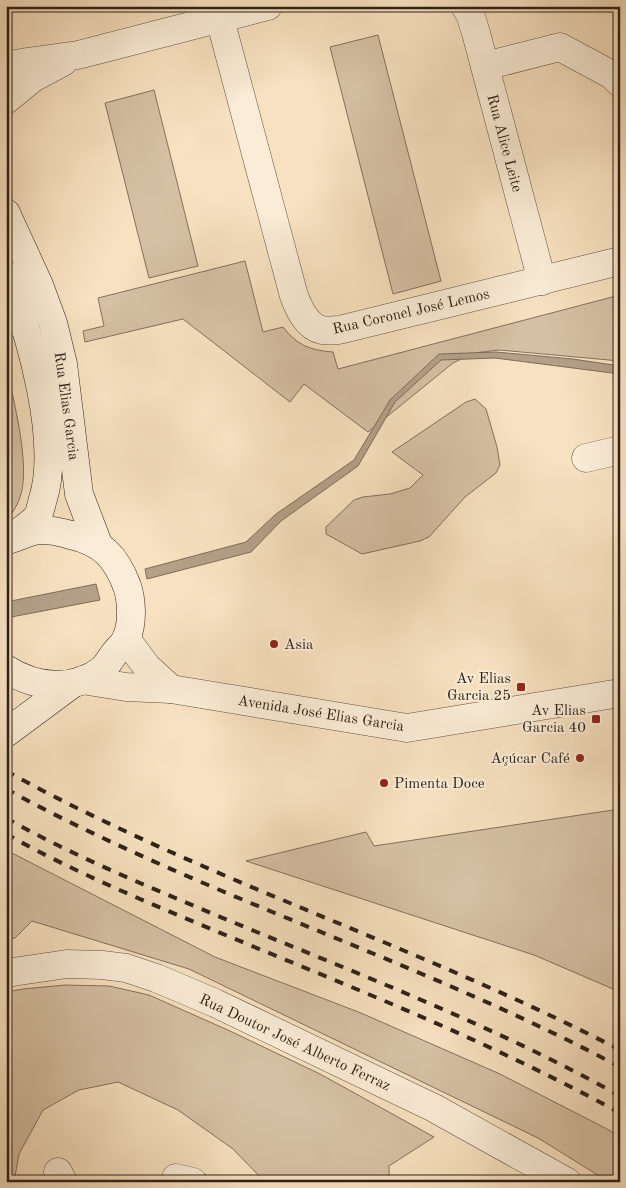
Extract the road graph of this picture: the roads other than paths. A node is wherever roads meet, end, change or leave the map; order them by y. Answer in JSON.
{"nodes":[{"id":1,"x":268,"y":6,"type":"edge"},
{"id":2,"x":465,"y":6,"type":"edge"},
{"id":3,"x":220,"y":18,"type":"junction"},
{"id":4,"x":78,"y":55,"type":"junction"},
{"id":5,"x":6,"y":66,"type":"edge"},
{"id":6,"x":485,"y":66,"type":"junction"},
{"id":7,"x":620,"y":83,"type":"edge"},
{"id":8,"x":6,"y":100,"type":"edge"},
{"id":9,"x":6,"y":213,"type":"edge"},
{"id":10,"x":620,"y":261,"type":"edge"},
{"id":11,"x":6,"y":275,"type":"edge"},
{"id":12,"x":542,"y":281,"type":"junction"},
{"id":13,"x":620,"y":450,"type":"edge"},
{"id":14,"x":586,"y":458,"type":"dead end"},
{"id":15,"x":7,"y":541,"type":"edge"},
{"id":16,"x":98,"y":544,"type":"junction"},
{"id":17,"x":126,"y":639,"type":"junction"},
{"id":18,"x":6,"y":669,"type":"edge"},
{"id":19,"x":77,"y":682,"type":"junction"},
{"id":20,"x":171,"y":689,"type":"junction"},
{"id":21,"x":620,"y":693,"type":"edge"},
{"id":22,"x":6,"y":733,"type":"edge"},
{"id":23,"x":6,"y":973,"type":"edge"},
{"id":24,"x":567,"y":1182,"type":"edge"}],
"edges":[{"from":1,"to":3,"type":"street"},
{"from":2,"to":6,"type":"street","name":"Rua Alice Leite"},
{"from":3,"to":4,"type":"street"},
{"from":3,"to":12,"type":"street","name":"Rua Coronel José Lemos"},
{"from":4,"to":5,"type":"street"},
{"from":4,"to":8,"type":"street"},
{"from":6,"to":7,"type":"street"},
{"from":6,"to":12,"type":"street","name":"Rua Alice Leite"},
{"from":9,"to":16,"type":"street","name":"Rua Elias Garcia"},
{"from":10,"to":12,"type":"street","name":"Rua Coronel José Lemos"},
{"from":11,"to":15,"type":"street","name":"Rua Elias Garcia"},
{"from":13,"to":14,"type":"street"},
{"from":15,"to":16,"type":"street"},
{"from":16,"to":17,"type":"street"},
{"from":17,"to":19,"type":"street"},
{"from":17,"to":20,"type":"street"},
{"from":18,"to":19,"type":"street","name":"Avenida José Elias Garcia"},
{"from":19,"to":20,"type":"street","name":"Avenida José Elias Garcia"},
{"from":19,"to":22,"type":"street"},
{"from":20,"to":21,"type":"street","name":"Avenida José Elias Garcia"},
{"from":23,"to":24,"type":"street","name":"Rua Doutor José Alberto Ferraz"}]}
